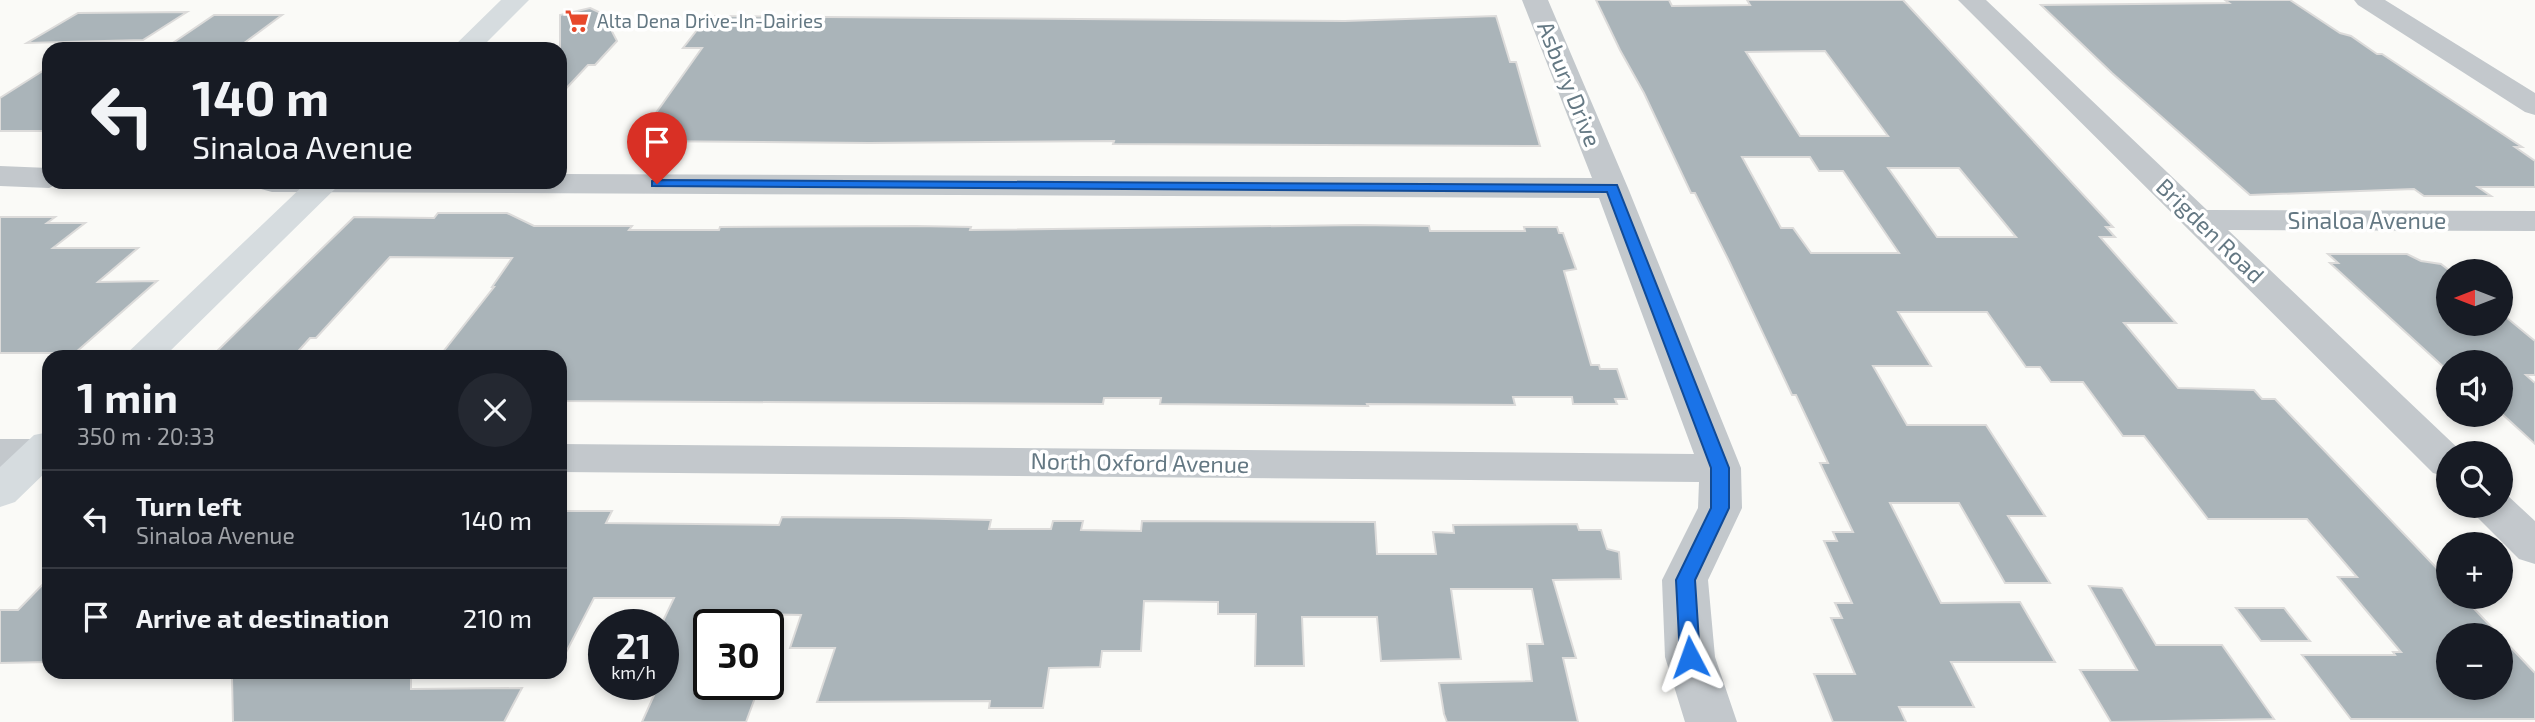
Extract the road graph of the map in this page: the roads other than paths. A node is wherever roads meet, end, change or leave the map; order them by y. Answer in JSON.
{"nodes":[{"id":1,"x":516,"y":0,"type":"edge"},
{"id":2,"x":1535,"y":0,"type":"edge"},
{"id":3,"x":1971,"y":0,"type":"edge"},
{"id":4,"x":2367,"y":0,"type":"edge"},
{"id":5,"x":472,"y":42,"type":"edge"},
{"id":6,"x":2535,"y":106,"type":"edge"},
{"id":7,"x":0,"y":176,"type":"edge"},
{"id":8,"x":42,"y":178,"type":"edge"},
{"id":9,"x":567,"y":183,"type":"edge"},
{"id":10,"x":1612,"y":188,"type":"junction"},
{"id":11,"x":319,"y":189,"type":"edge"},
{"id":12,"x":2199,"y":220,"type":"junction"},
{"id":13,"x":2535,"y":221,"type":"edge"},
{"id":14,"x":149,"y":350,"type":"edge"},
{"id":15,"x":35,"y":451,"type":"edge"},
{"id":16,"x":2436,"y":451,"type":"edge"},
{"id":17,"x":567,"y":458,"type":"edge"},
{"id":18,"x":1720,"y":468,"type":"junction"},
{"id":19,"x":0,"y":492,"type":"edge"},
{"id":20,"x":2504,"y":518,"type":"edge"},
{"id":21,"x":2535,"y":548,"type":"edge"},
{"id":22,"x":1711,"y":722,"type":"edge"}],
"edges":[{"from":1,"to":5,"type":"main road"},
{"from":2,"to":10,"type":"street","name":"Asbury Drive"},
{"from":3,"to":12,"type":"street","name":"Brigden Road"},
{"from":4,"to":6,"type":"street"},
{"from":7,"to":8,"type":"street"},
{"from":9,"to":10,"type":"street"},
{"from":10,"to":18,"type":"street","name":"Asbury Drive"},
{"from":11,"to":14,"type":"main road"},
{"from":12,"to":13,"type":"street","name":"Sinaloa Avenue"},
{"from":12,"to":16,"type":"street","name":"Brigden Road"},
{"from":15,"to":19,"type":"main road"},
{"from":17,"to":18,"type":"street","name":"North Oxford Avenue"},
{"from":18,"to":22,"type":"street","name":"Asbury Drive"},
{"from":20,"to":21,"type":"street"}]}
